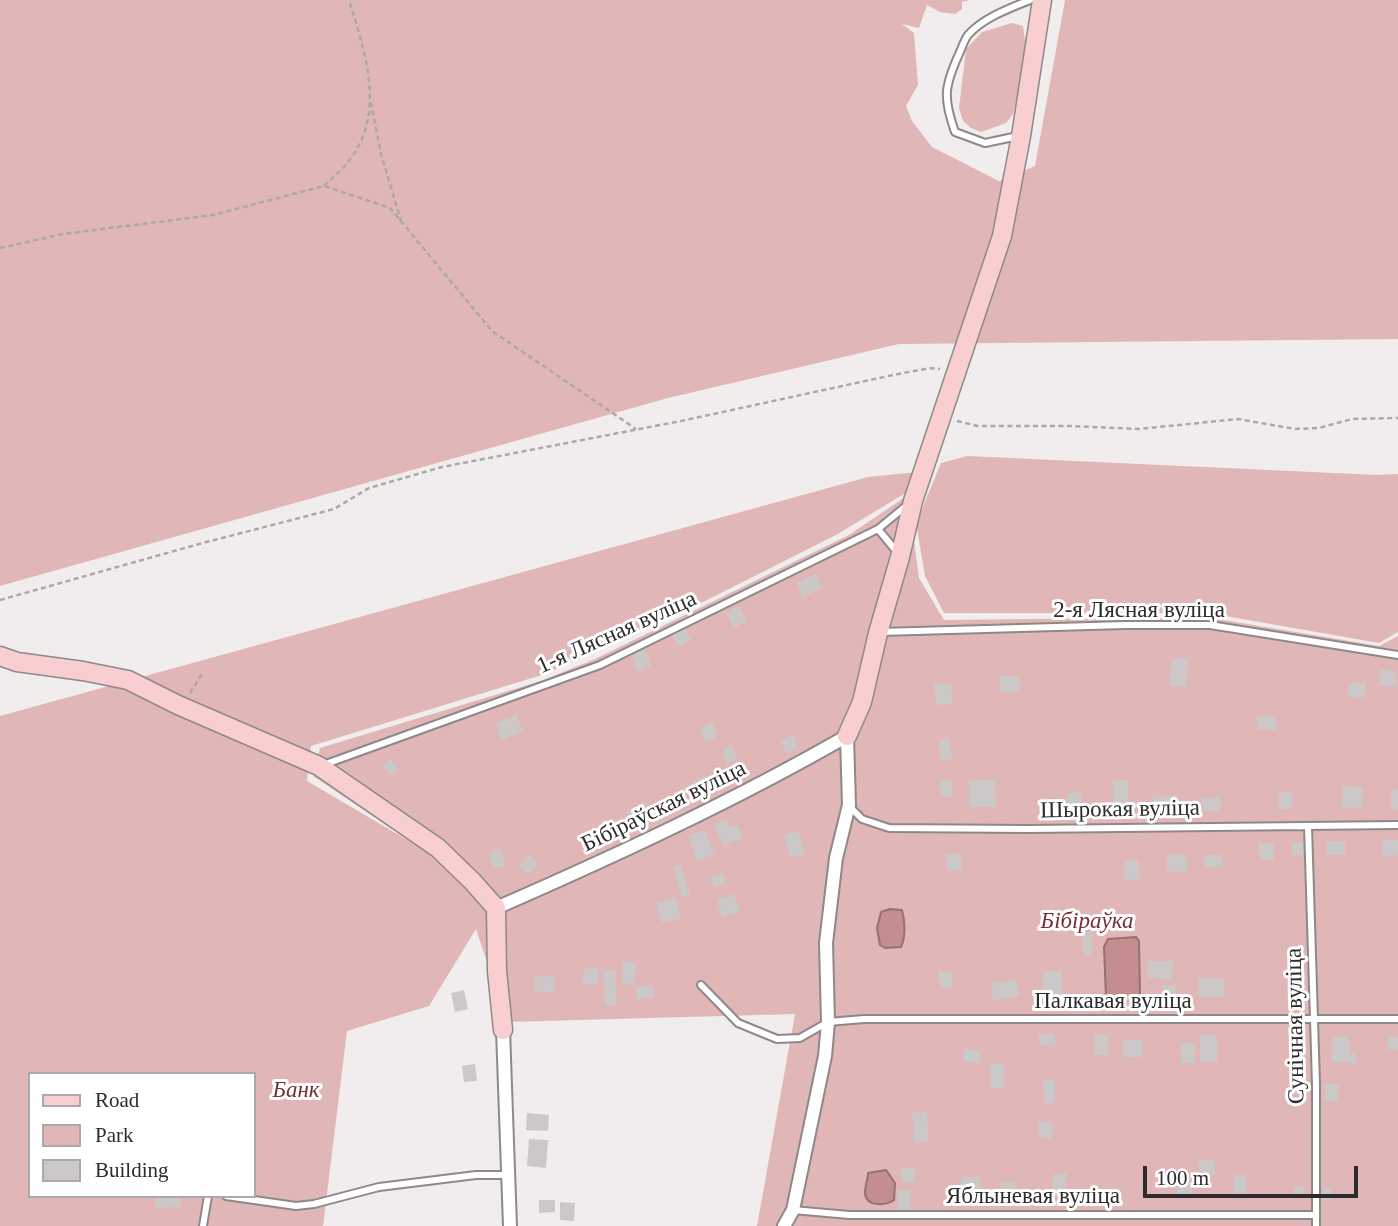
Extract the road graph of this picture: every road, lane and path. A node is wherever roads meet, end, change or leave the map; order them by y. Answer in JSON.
{"nodes":[{"id":1,"x":349,"y":0,"type":"edge"},
{"id":2,"x":1030,"y":0,"type":"edge"},
{"id":3,"x":1042,"y":0,"type":"edge"},
{"id":4,"x":371,"y":99,"type":"junction"},
{"id":5,"x":1021,"y":136,"type":"junction"},
{"id":6,"x":324,"y":186,"type":"junction"},
{"id":7,"x":402,"y":224,"type":"junction"},
{"id":8,"x":0,"y":248,"type":"edge"},
{"id":9,"x":957,"y":372,"type":"junction"},
{"id":10,"x":943,"y":418,"type":"junction"},
{"id":11,"x":1398,"y":418,"type":"edge"},
{"id":12,"x":636,"y":429,"type":"junction"},
{"id":13,"x":913,"y":500,"type":"junction"},
{"id":14,"x":878,"y":529,"type":"junction"},
{"id":15,"x":900,"y":556,"type":"junction"},
{"id":16,"x":0,"y":600,"type":"edge"},
{"id":17,"x":878,"y":632,"type":"junction"},
{"id":18,"x":1398,"y":655,"type":"edge"},
{"id":19,"x":0,"y":656,"type":"edge"},
{"id":20,"x":203,"y":672,"type":"dead end"},
{"id":21,"x":178,"y":705,"type":"junction"},
{"id":22,"x":847,"y":736,"type":"junction"},
{"id":23,"x":320,"y":766,"type":"junction"},
{"id":24,"x":849,"y":805,"type":"junction"},
{"id":25,"x":1398,"y":825,"type":"edge"},
{"id":26,"x":1308,"y":826,"type":"junction"},
{"id":27,"x":496,"y":908,"type":"junction"},
{"id":28,"x":701,"y":985,"type":"dead end"},
{"id":29,"x":1398,"y":1019,"type":"edge"},
{"id":30,"x":1314,"y":1020,"type":"junction"},
{"id":31,"x":828,"y":1023,"type":"junction"},
{"id":32,"x":503,"y":1030,"type":"joint"},
{"id":33,"x":508,"y":1175,"type":"junction"},
{"id":34,"x":208,"y":1198,"type":"edge"},
{"id":35,"x":240,"y":1198,"type":"edge"},
{"id":36,"x":793,"y":1210,"type":"junction"},
{"id":37,"x":1316,"y":1215,"type":"junction"},
{"id":38,"x":203,"y":1226,"type":"edge"},
{"id":39,"x":510,"y":1226,"type":"edge"},
{"id":40,"x":784,"y":1226,"type":"edge"},
{"id":41,"x":1316,"y":1226,"type":"edge"}],
"edges":[{"from":1,"to":4,"type":"path"},
{"from":2,"to":5,"type":"lane"},
{"from":3,"to":5,"type":"street"},
{"from":4,"to":6,"type":"path"},
{"from":4,"to":7,"type":"path"},
{"from":5,"to":9,"type":"street"},
{"from":6,"to":7,"type":"path"},
{"from":6,"to":8,"type":"path"},
{"from":7,"to":12,"type":"path"},
{"from":9,"to":10,"type":"street"},
{"from":9,"to":12,"type":"path"},
{"from":10,"to":11,"type":"path"},
{"from":10,"to":13,"type":"street"},
{"from":12,"to":16,"type":"path"},
{"from":13,"to":14,"type":"lane","name":"1-я Лясная вуліца"},
{"from":13,"to":15,"type":"street"},
{"from":14,"to":15,"type":"lane"},
{"from":14,"to":23,"type":"lane","name":"1-я Лясная вуліца"},
{"from":15,"to":17,"type":"street"},
{"from":17,"to":18,"type":"lane","name":"2-я Лясная вуліца"},
{"from":17,"to":22,"type":"street"},
{"from":19,"to":21,"type":"street"},
{"from":20,"to":21,"type":"path"},
{"from":21,"to":23,"type":"street"},
{"from":22,"to":24,"type":"street"},
{"from":22,"to":27,"type":"street","name":"Бібіраўская вуліца"},
{"from":23,"to":27,"type":"street"},
{"from":24,"to":26,"type":"lane","name":"Шырокая вуліца"},
{"from":24,"to":31,"type":"street"},
{"from":25,"to":26,"type":"lane","name":"Шырокая вуліца"},
{"from":26,"to":30,"type":"lane","name":"Сунічная вуліца"},
{"from":27,"to":32,"type":"street"},
{"from":28,"to":31,"type":"lane","name":"Палкавая вуліца"},
{"from":29,"to":30,"type":"lane","name":"Палкавая вуліца"},
{"from":30,"to":31,"type":"lane","name":"Палкавая вуліца"},
{"from":30,"to":37,"type":"lane","name":"Сунічная вуліца"},
{"from":31,"to":36,"type":"street"},
{"from":32,"to":33,"type":"street"},
{"from":33,"to":35,"type":"lane"},
{"from":33,"to":39,"type":"street"},
{"from":34,"to":38,"type":"lane"},
{"from":36,"to":37,"type":"lane","name":"Яблыневая вуліца"},
{"from":36,"to":40,"type":"street"},
{"from":37,"to":41,"type":"lane","name":"Сунічная вуліца"}]}
